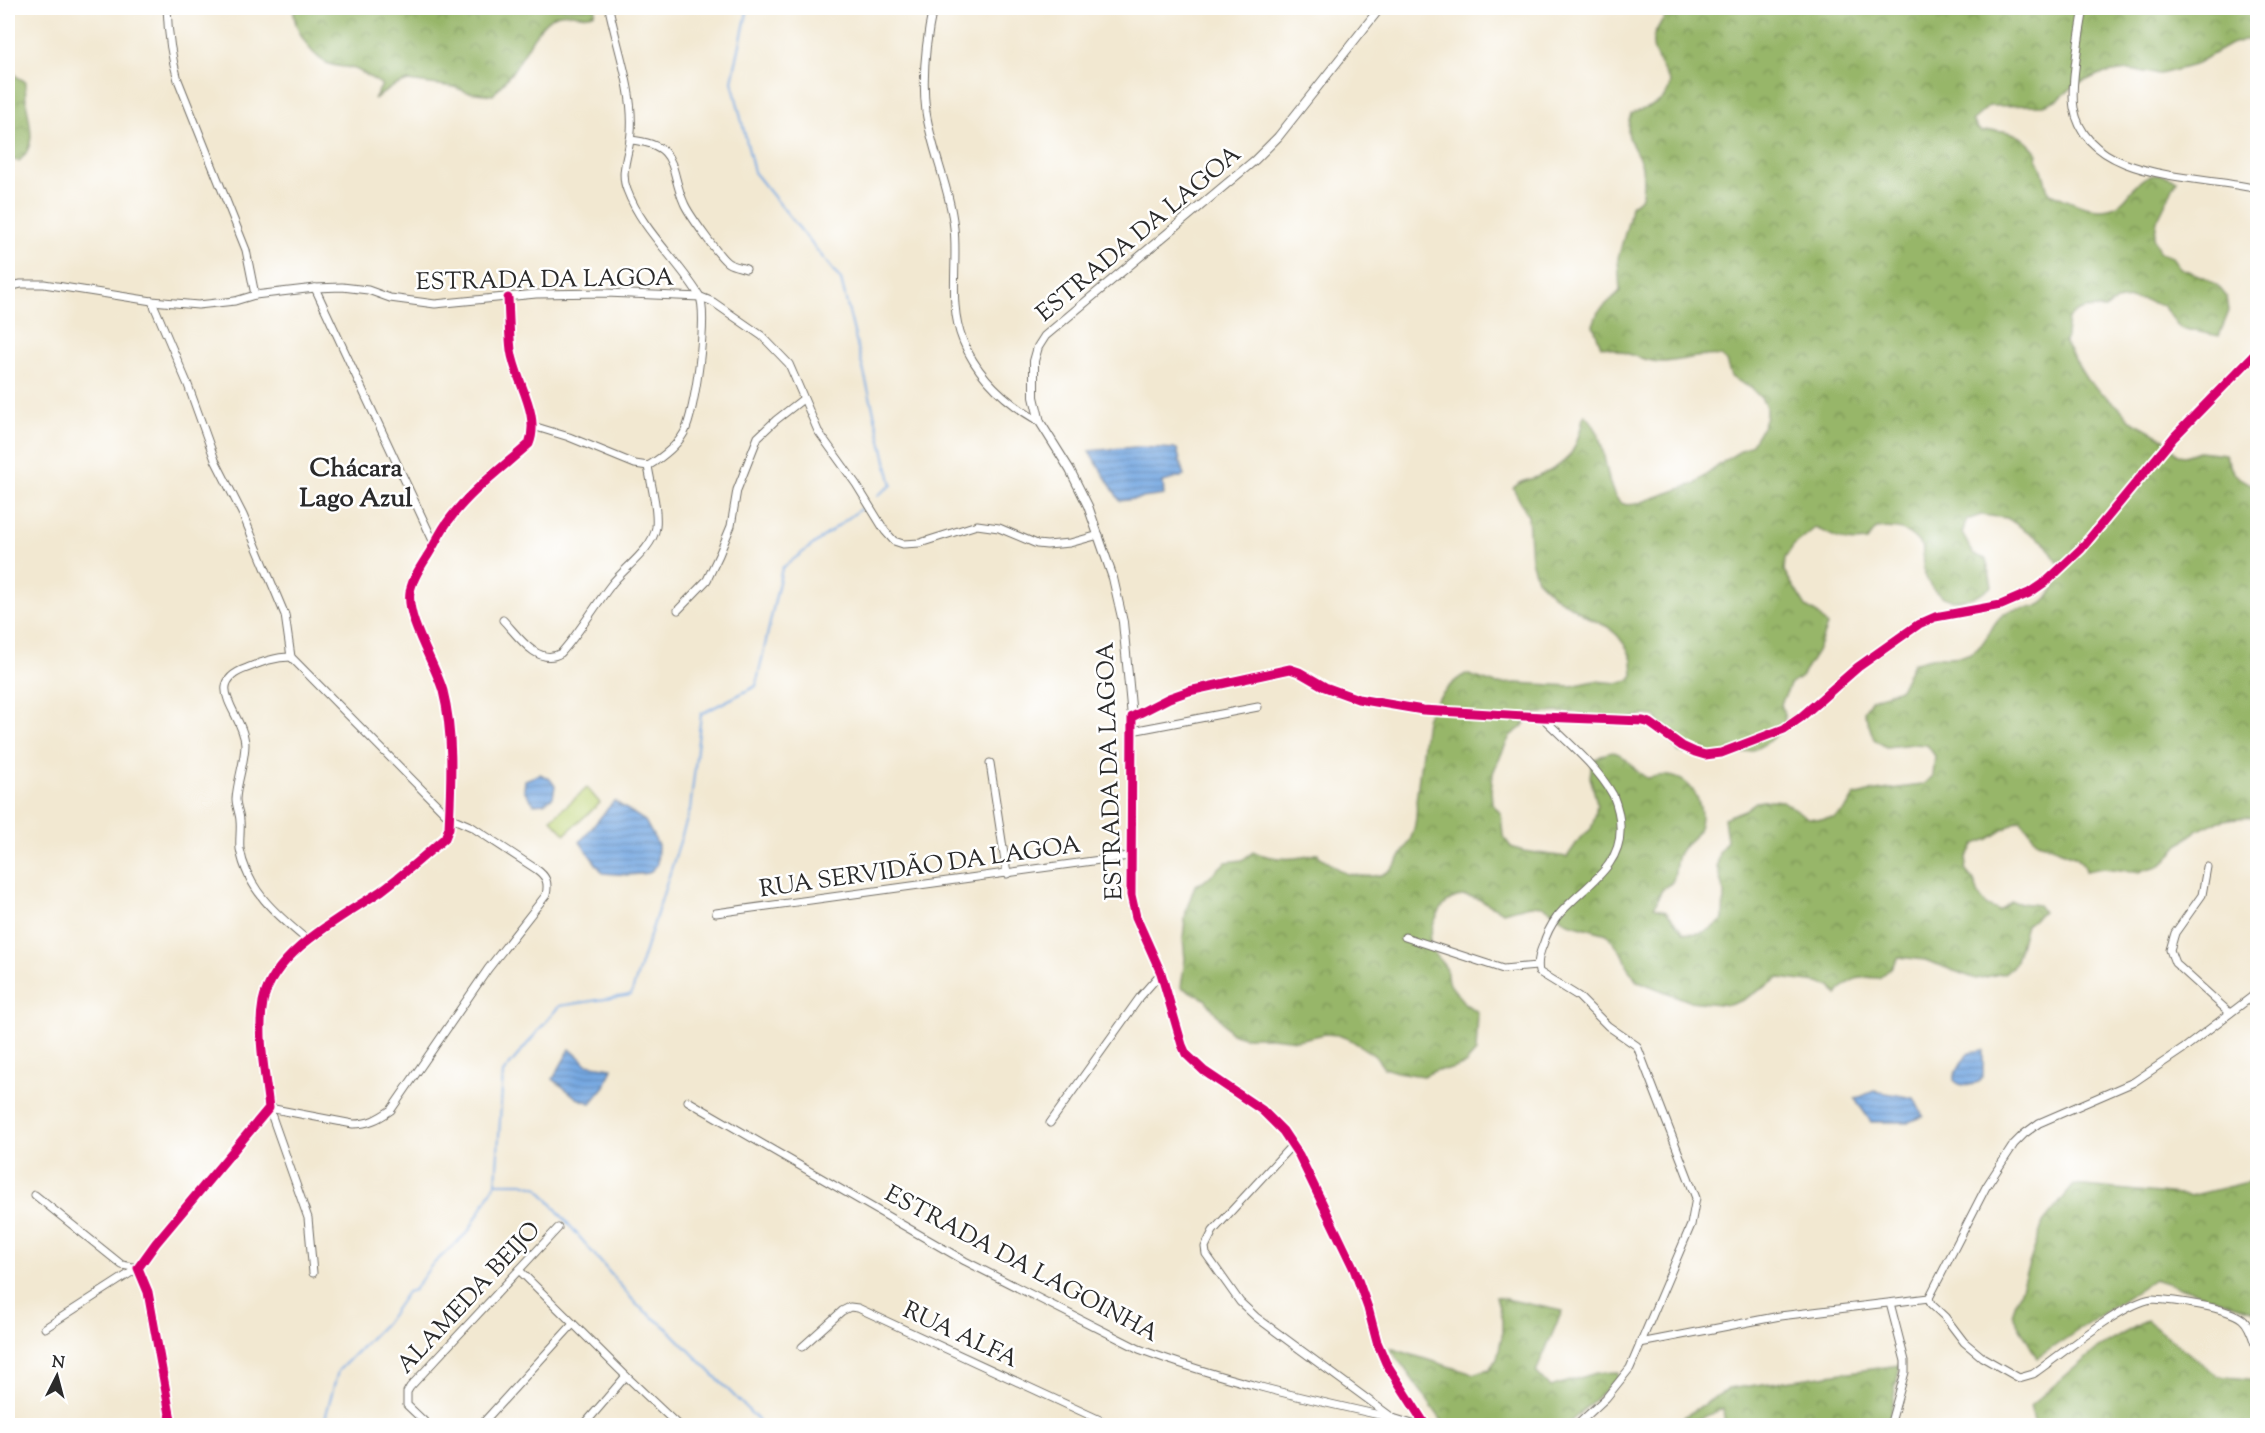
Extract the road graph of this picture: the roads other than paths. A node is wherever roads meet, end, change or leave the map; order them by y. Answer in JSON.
{"nodes":[{"id":1,"x":167,"y":8,"type":"edge"},
{"id":2,"x":609,"y":8,"type":"edge"},
{"id":3,"x":933,"y":8,"type":"edge"},
{"id":4,"x":1380,"y":8,"type":"edge"},
{"id":5,"x":2084,"y":8,"type":"edge"},
{"id":6,"x":630,"y":140,"type":"junction"},
{"id":7,"x":2258,"y":189,"type":"edge"},
{"id":8,"x":746,"y":269,"type":"dead end"},
{"id":9,"x":8,"y":287,"type":"edge"},
{"id":10,"x":315,"y":288,"type":"junction"},
{"id":11,"x":255,"y":295,"type":"junction"},
{"id":12,"x":700,"y":297,"type":"junction"},
{"id":13,"x":508,"y":298,"type":"junction"},
{"id":14,"x":152,"y":301,"type":"junction"},
{"id":15,"x":2258,"y":351,"type":"edge"},
{"id":16,"x":803,"y":399,"type":"junction"},
{"id":17,"x":1040,"y":422,"type":"junction"},
{"id":18,"x":533,"y":426,"type":"junction"},
{"id":19,"x":648,"y":466,"type":"junction"},
{"id":20,"x":1099,"y":536,"type":"junction"},
{"id":21,"x":435,"y":544,"type":"junction"},
{"id":22,"x":678,"y":610,"type":"dead end"},
{"id":23,"x":503,"y":620,"type":"dead end"},
{"id":24,"x":291,"y":657,"type":"junction"},
{"id":25,"x":1258,"y":707,"type":"dead end"},
{"id":26,"x":1132,"y":717,"type":"junction"},
{"id":27,"x":1542,"y":717,"type":"junction"},
{"id":28,"x":1132,"y":731,"type":"junction"},
{"id":29,"x":990,"y":763,"type":"dead end"},
{"id":30,"x":449,"y":817,"type":"junction"},
{"id":31,"x":1129,"y":856,"type":"junction"},
{"id":32,"x":2207,"y":867,"type":"dead end"},
{"id":33,"x":1007,"y":874,"type":"junction"},
{"id":34,"x":716,"y":913,"type":"dead end"},
{"id":35,"x":1405,"y":937,"type":"dead end"},
{"id":36,"x":306,"y":939,"type":"junction"},
{"id":37,"x":1538,"y":966,"type":"junction"},
{"id":38,"x":1161,"y":974,"type":"junction"},
{"id":39,"x":2258,"y":992,"type":"edge"},
{"id":40,"x":2230,"y":1012,"type":"junction"},
{"id":41,"x":688,"y":1101,"type":"dead end"},
{"id":42,"x":269,"y":1108,"type":"junction"},
{"id":43,"x":1050,"y":1123,"type":"dead end"},
{"id":44,"x":1292,"y":1145,"type":"junction"},
{"id":45,"x":35,"y":1195,"type":"dead end"},
{"id":46,"x":558,"y":1228,"type":"dead end"},
{"id":47,"x":138,"y":1268,"type":"junction"},
{"id":48,"x":519,"y":1270,"type":"junction"},
{"id":49,"x":313,"y":1273,"type":"dead end"},
{"id":50,"x":1929,"y":1298,"type":"junction"},
{"id":51,"x":1890,"y":1302,"type":"junction"},
{"id":52,"x":573,"y":1324,"type":"junction"},
{"id":53,"x":45,"y":1328,"type":"dead end"},
{"id":54,"x":1640,"y":1343,"type":"junction"},
{"id":55,"x":802,"y":1347,"type":"dead end"},
{"id":56,"x":2258,"y":1353,"type":"edge"},
{"id":57,"x":626,"y":1376,"type":"junction"},
{"id":58,"x":1393,"y":1418,"type":"junction"},
{"id":59,"x":1109,"y":1424,"type":"edge"},
{"id":60,"x":169,"y":1425,"type":"edge"},
{"id":61,"x":429,"y":1425,"type":"edge"},
{"id":62,"x":480,"y":1425,"type":"edge"},
{"id":63,"x":582,"y":1425,"type":"edge"},
{"id":64,"x":679,"y":1425,"type":"edge"},
{"id":65,"x":1093,"y":1425,"type":"edge"},
{"id":66,"x":1419,"y":1425,"type":"edge"},
{"id":67,"x":1426,"y":1425,"type":"edge"},
{"id":68,"x":1576,"y":1425,"type":"edge"},
{"id":69,"x":1890,"y":1425,"type":"edge"}],
"edges":[{"from":1,"to":11,"type":"street"},
{"from":2,"to":6,"type":"street"},
{"from":3,"to":17,"type":"street"},
{"from":4,"to":17,"type":"street","name":"ESTRADA DA LAGOA"},
{"from":5,"to":7,"type":"street"},
{"from":6,"to":8,"type":"street"},
{"from":6,"to":12,"type":"street"},
{"from":9,"to":14,"type":"street","name":"ESTRADA DA LAGOA"},
{"from":10,"to":11,"type":"street","name":"ESTRADA DA LAGOA"},
{"from":10,"to":13,"type":"street","name":"ESTRADA DA LAGOA"},
{"from":10,"to":21,"type":"street"},
{"from":11,"to":14,"type":"street","name":"ESTRADA DA LAGOA"},
{"from":12,"to":13,"type":"street","name":"ESTRADA DA LAGOA"},
{"from":12,"to":16,"type":"street","name":"ESTRADA DA LAGOA"},
{"from":12,"to":19,"type":"street"},
{"from":13,"to":18,"type":"street"},
{"from":14,"to":24,"type":"street"},
{"from":15,"to":27,"type":"street"},
{"from":16,"to":20,"type":"street","name":"ESTRADA DA LAGOA"},
{"from":16,"to":22,"type":"street"},
{"from":17,"to":20,"type":"street","name":"ESTRADA DA LAGOA"},
{"from":18,"to":19,"type":"street"},
{"from":18,"to":21,"type":"street"},
{"from":19,"to":23,"type":"street"},
{"from":20,"to":26,"type":"street","name":"ESTRADA DA LAGOA"},
{"from":21,"to":30,"type":"street"},
{"from":24,"to":30,"type":"street"},
{"from":24,"to":36,"type":"street"},
{"from":25,"to":28,"type":"street"},
{"from":26,"to":27,"type":"street"},
{"from":26,"to":28,"type":"street","name":"ESTRADA DA LAGOA"},
{"from":27,"to":37,"type":"street"},
{"from":28,"to":31,"type":"street","name":"ESTRADA DA LAGOA"},
{"from":29,"to":33,"type":"street"},
{"from":30,"to":36,"type":"street"},
{"from":30,"to":42,"type":"street"},
{"from":31,"to":33,"type":"street","name":"RUA SERVIDÃO DA LAGOA"},
{"from":31,"to":38,"type":"street","name":"ESTRADA DA LAGOA"},
{"from":32,"to":40,"type":"street"},
{"from":33,"to":34,"type":"street","name":"RUA SERVIDÃO DA LAGOA"},
{"from":35,"to":37,"type":"street"},
{"from":36,"to":42,"type":"street"},
{"from":37,"to":54,"type":"street"},
{"from":38,"to":43,"type":"street"},
{"from":38,"to":44,"type":"street","name":"ESTRADA DA LAGOA"},
{"from":39,"to":40,"type":"street"},
{"from":40,"to":50,"type":"street"},
{"from":41,"to":58,"type":"street","name":"ESTRADA DA LAGOINHA"},
{"from":42,"to":47,"type":"street"},
{"from":42,"to":49,"type":"street"},
{"from":44,"to":58,"type":"street"},
{"from":44,"to":67,"type":"street","name":"ESTRADA DA LAGOA"},
{"from":45,"to":47,"type":"street"},
{"from":46,"to":48,"type":"street","name":"ALAMEDA BEIJO"},
{"from":47,"to":53,"type":"street"},
{"from":47,"to":60,"type":"street"},
{"from":48,"to":52,"type":"street"},
{"from":48,"to":61,"type":"street","name":"ALAMEDA BEIJO"},
{"from":50,"to":51,"type":"street"},
{"from":50,"to":56,"type":"street"},
{"from":51,"to":54,"type":"street"},
{"from":51,"to":69,"type":"street"},
{"from":52,"to":57,"type":"street"},
{"from":52,"to":62,"type":"street"},
{"from":54,"to":68,"type":"street"},
{"from":55,"to":59,"type":"street","name":"RUA ALFA"},
{"from":57,"to":63,"type":"street"},
{"from":57,"to":64,"type":"street"},
{"from":58,"to":66,"type":"street","name":"ESTRADA DA LAGOINHA"},
{"from":59,"to":65,"type":"street"}]}
